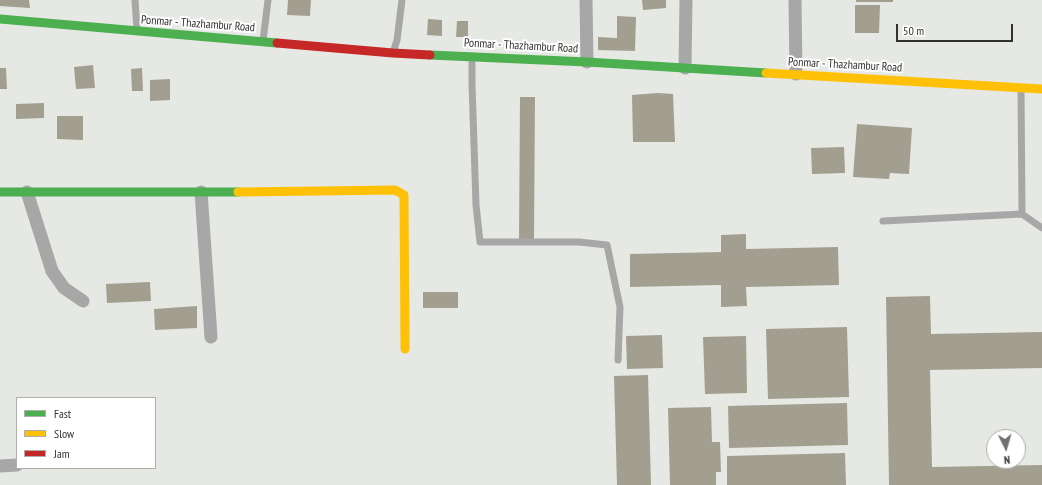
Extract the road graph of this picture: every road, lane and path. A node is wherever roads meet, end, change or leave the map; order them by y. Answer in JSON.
{"nodes":[{"id":1,"x":135,"y":0,"type":"edge"},
{"id":2,"x":268,"y":0,"type":"edge"},
{"id":3,"x":402,"y":0,"type":"edge"},
{"id":4,"x":586,"y":0,"type":"edge"},
{"id":5,"x":686,"y":0,"type":"edge"},
{"id":6,"x":795,"y":0,"type":"edge"},
{"id":7,"x":0,"y":19,"type":"edge"},
{"id":8,"x":137,"y":31,"type":"junction"},
{"id":9,"x":263,"y":41,"type":"junction"},
{"id":10,"x":393,"y":53,"type":"junction"},
{"id":11,"x":472,"y":56,"type":"junction"},
{"id":12,"x":587,"y":62,"type":"junction"},
{"id":13,"x":685,"y":68,"type":"junction"},
{"id":14,"x":796,"y":74,"type":"junction"},
{"id":15,"x":1021,"y":88,"type":"junction"},
{"id":16,"x":1042,"y":89,"type":"edge"},
{"id":17,"x":0,"y":192,"type":"edge"},
{"id":18,"x":27,"y":192,"type":"junction"},
{"id":19,"x":202,"y":192,"type":"junction"},
{"id":20,"x":1022,"y":214,"type":"junction"},
{"id":21,"x":883,"y":221,"type":"dead end"},
{"id":22,"x":1042,"y":228,"type":"edge"},
{"id":23,"x":83,"y":301,"type":"dead end"},
{"id":24,"x":211,"y":337,"type":"dead end"},
{"id":25,"x":405,"y":349,"type":"dead end"},
{"id":26,"x":618,"y":360,"type":"dead end"},
{"id":27,"x":16,"y":465,"type":"edge"},
{"id":28,"x":0,"y":466,"type":"edge"}],
"edges":[{"from":1,"to":8,"type":"lane"},
{"from":2,"to":9,"type":"lane"},
{"from":3,"to":10,"type":"lane"},
{"from":4,"to":12,"type":"street"},
{"from":5,"to":13,"type":"street"},
{"from":6,"to":14,"type":"street"},
{"from":7,"to":8,"type":"street","name":"Ponmar - Thazhambur Road"},
{"from":8,"to":9,"type":"street","name":"Ponmar - Thazhambur Road"},
{"from":9,"to":10,"type":"street","name":"Ponmar - Thazhambur Road"},
{"from":10,"to":11,"type":"street","name":"Ponmar - Thazhambur Road"},
{"from":11,"to":12,"type":"street","name":"Ponmar - Thazhambur Road"},
{"from":11,"to":26,"type":"lane"},
{"from":12,"to":13,"type":"street","name":"Ponmar - Thazhambur Road"},
{"from":13,"to":14,"type":"street","name":"Ponmar - Thazhambur Road"},
{"from":14,"to":15,"type":"street","name":"Ponmar - Thazhambur Road"},
{"from":15,"to":16,"type":"street","name":"Ponmar - Thazhambur Road"},
{"from":15,"to":20,"type":"lane"},
{"from":17,"to":18,"type":"street"},
{"from":18,"to":19,"type":"street"},
{"from":18,"to":23,"type":"street"},
{"from":19,"to":24,"type":"street"},
{"from":19,"to":25,"type":"street"},
{"from":20,"to":21,"type":"lane"},
{"from":20,"to":22,"type":"lane"},
{"from":27,"to":28,"type":"street"}]}
